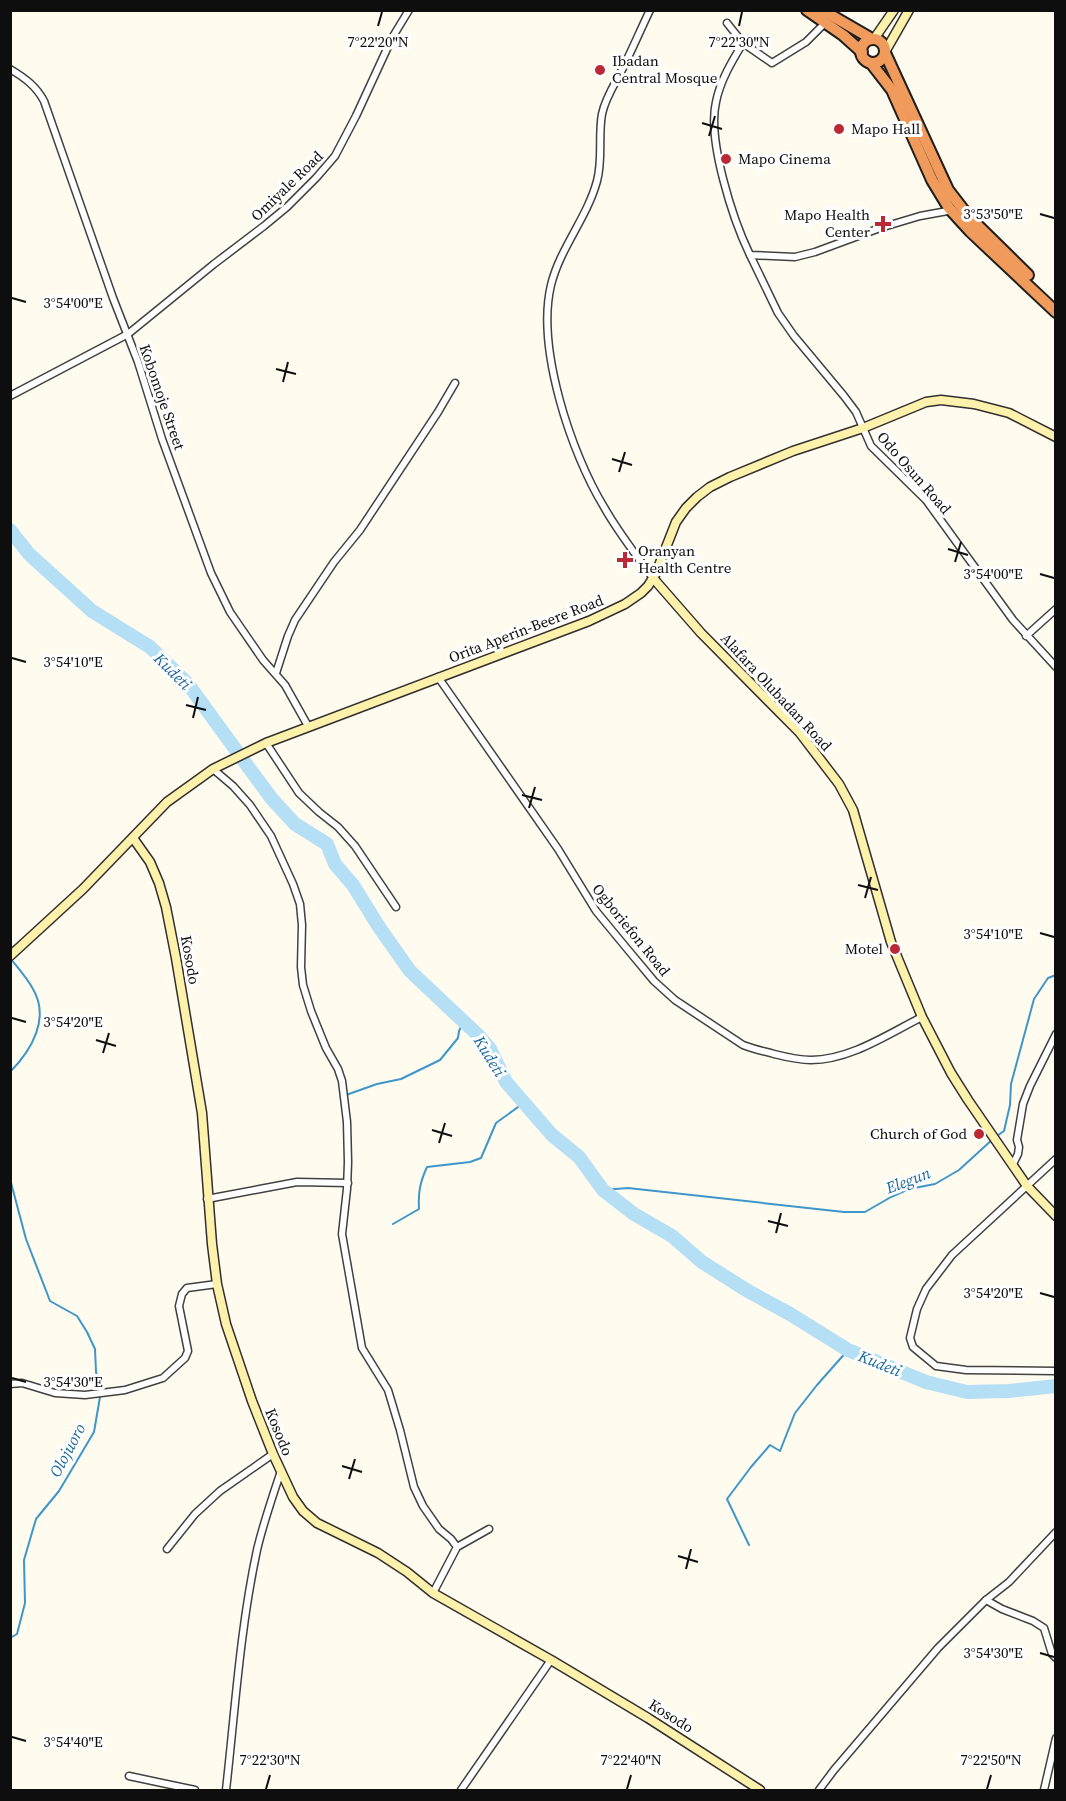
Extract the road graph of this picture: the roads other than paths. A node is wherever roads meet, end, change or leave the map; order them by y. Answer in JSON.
{"nodes":[{"id":1,"x":409,"y":10,"type":"edge"},
{"id":2,"x":650,"y":10,"type":"edge"},
{"id":3,"x":807,"y":10,"type":"edge"},
{"id":4,"x":822,"y":10,"type":"edge"},
{"id":5,"x":894,"y":10,"type":"edge"},
{"id":6,"x":909,"y":10,"type":"edge"},
{"id":7,"x":826,"y":22,"type":"junction"},
{"id":8,"x":727,"y":23,"type":"dead end"},
{"id":9,"x":873,"y":39,"type":"junction"},
{"id":10,"x":743,"y":43,"type":"junction"},
{"id":11,"x":862,"y":52,"type":"junction"},
{"id":12,"x":885,"y":52,"type":"junction"},
{"id":13,"x":871,"y":63,"type":"junction"},
{"id":14,"x":10,"y":69,"type":"edge"},
{"id":15,"x":956,"y":209,"type":"junction"},
{"id":16,"x":750,"y":255,"type":"junction"},
{"id":17,"x":1056,"y":303,"type":"edge"},
{"id":18,"x":1056,"y":312,"type":"edge"},
{"id":19,"x":128,"y":334,"type":"junction"},
{"id":20,"x":455,"y":383,"type":"dead end"},
{"id":21,"x":10,"y":396,"type":"edge"},
{"id":22,"x":863,"y":428,"type":"junction"},
{"id":23,"x":1056,"y":437,"type":"edge"},
{"id":24,"x":653,"y":578,"type":"junction"},
{"id":25,"x":1056,"y":609,"type":"edge"},
{"id":26,"x":1026,"y":636,"type":"junction"},
{"id":27,"x":1056,"y":667,"type":"edge"},
{"id":28,"x":276,"y":674,"type":"junction"},
{"id":29,"x":438,"y":677,"type":"junction"},
{"id":30,"x":308,"y":726,"type":"junction"},
{"id":31,"x":266,"y":743,"type":"junction"},
{"id":32,"x":213,"y":769,"type":"junction"},
{"id":33,"x":133,"y":838,"type":"junction"},
{"id":34,"x":396,"y":907,"type":"dead end"},
{"id":35,"x":10,"y":956,"type":"edge"},
{"id":36,"x":922,"y":1017,"type":"junction"},
{"id":37,"x":1056,"y":1034,"type":"edge"},
{"id":38,"x":1056,"y":1159,"type":"edge"},
{"id":39,"x":1013,"y":1164,"type":"junction"},
{"id":40,"x":348,"y":1183,"type":"junction"},
{"id":41,"x":1027,"y":1186,"type":"junction"},
{"id":42,"x":207,"y":1199,"type":"junction"},
{"id":43,"x":1056,"y":1216,"type":"edge"},
{"id":44,"x":217,"y":1284,"type":"junction"},
{"id":45,"x":1056,"y":1371,"type":"edge"},
{"id":46,"x":10,"y":1384,"type":"edge"},
{"id":47,"x":273,"y":1454,"type":"junction"},
{"id":48,"x":280,"y":1472,"type":"junction"},
{"id":49,"x":489,"y":1529,"type":"dead end"},
{"id":50,"x":1056,"y":1532,"type":"edge"},
{"id":51,"x":456,"y":1547,"type":"junction"},
{"id":52,"x":167,"y":1549,"type":"dead end"},
{"id":53,"x":433,"y":1593,"type":"junction"},
{"id":54,"x":987,"y":1600,"type":"junction"},
{"id":55,"x":1056,"y":1658,"type":"edge"},
{"id":56,"x":551,"y":1660,"type":"junction"},
{"id":57,"x":1056,"y":1738,"type":"edge"},
{"id":58,"x":129,"y":1776,"type":"dead end"},
{"id":59,"x":195,"y":1791,"type":"edge"},
{"id":60,"x":226,"y":1791,"type":"edge"},
{"id":61,"x":461,"y":1791,"type":"edge"},
{"id":62,"x":760,"y":1791,"type":"edge"},
{"id":63,"x":819,"y":1791,"type":"edge"},
{"id":64,"x":1044,"y":1791,"type":"edge"}],
"edges":[{"from":1,"to":19,"type":"street","name":"Omiyale Road"},
{"from":2,"to":24,"type":"street"},
{"from":3,"to":7,"type":"highway"},
{"from":4,"to":9,"type":"highway"},
{"from":5,"to":9,"type":"main road"},
{"from":6,"to":12,"type":"main road"},
{"from":7,"to":10,"type":"street"},
{"from":7,"to":11,"type":"highway"},
{"from":8,"to":10,"type":"street"},
{"from":9,"to":11,"type":"highway"},
{"from":9,"to":12,"type":"highway"},
{"from":10,"to":16,"type":"street","name":"Odo Osun Road"},
{"from":11,"to":13,"type":"highway"},
{"from":12,"to":13,"type":"highway"},
{"from":12,"to":15,"type":"highway"},
{"from":13,"to":15,"type":"highway"},
{"from":14,"to":19,"type":"street","name":"Kobomoje Street"},
{"from":15,"to":16,"type":"street"},
{"from":15,"to":17,"type":"highway"},
{"from":15,"to":18,"type":"highway"},
{"from":16,"to":22,"type":"street","name":"Odo Osun Road"},
{"from":19,"to":21,"type":"street","name":"Omiyale Road"},
{"from":19,"to":28,"type":"street","name":"Kobomoje Street"},
{"from":20,"to":28,"type":"street"},
{"from":22,"to":23,"type":"main road","name":"Orita Aperin-Beere Road"},
{"from":22,"to":24,"type":"main road","name":"Orita Aperin-Beere Road"},
{"from":22,"to":26,"type":"street","name":"Odo Osun Road"},
{"from":24,"to":29,"type":"main road","name":"Orita Aperin-Beere Road"},
{"from":24,"to":36,"type":"main road","name":"Alafara Olubadan Road"},
{"from":25,"to":26,"type":"street"},
{"from":26,"to":27,"type":"street","name":"Odo Osun Road"},
{"from":28,"to":30,"type":"street","name":"Kobomoje Street"},
{"from":29,"to":30,"type":"main road","name":"Orita Aperin-Beere Road"},
{"from":29,"to":36,"type":"street","name":"Ogboriefon Road"},
{"from":30,"to":31,"type":"main road","name":"Orita Aperin-Beere Road"},
{"from":31,"to":32,"type":"main road","name":"Orita Aperin-Beere Road"},
{"from":31,"to":34,"type":"street"},
{"from":32,"to":33,"type":"main road","name":"Orita Aperin-Beere Road"},
{"from":32,"to":40,"type":"street"},
{"from":33,"to":35,"type":"main road","name":"Orita Aperin-Beere Road"},
{"from":33,"to":42,"type":"main road","name":"Kosodo"},
{"from":36,"to":39,"type":"main road","name":"Alafara Olubadan Road"},
{"from":37,"to":39,"type":"street"},
{"from":38,"to":41,"type":"street"},
{"from":39,"to":41,"type":"main road","name":"Alafara Olubadan Road"},
{"from":40,"to":42,"type":"street"},
{"from":40,"to":51,"type":"street"},
{"from":41,"to":43,"type":"main road","name":"Alafara Olubadan Road"},
{"from":41,"to":45,"type":"street"},
{"from":42,"to":44,"type":"main road","name":"Kosodo"},
{"from":44,"to":46,"type":"street"},
{"from":44,"to":47,"type":"main road","name":"Kosodo"},
{"from":47,"to":48,"type":"main road","name":"Kosodo"},
{"from":47,"to":52,"type":"street"},
{"from":48,"to":53,"type":"main road","name":"Kosodo"},
{"from":48,"to":60,"type":"street"},
{"from":49,"to":51,"type":"street"},
{"from":50,"to":54,"type":"street"},
{"from":51,"to":53,"type":"street"},
{"from":53,"to":56,"type":"main road","name":"Kosodo"},
{"from":54,"to":55,"type":"street"},
{"from":54,"to":63,"type":"street"},
{"from":56,"to":61,"type":"street"},
{"from":56,"to":62,"type":"main road","name":"Kosodo"},
{"from":57,"to":64,"type":"street"},
{"from":58,"to":59,"type":"street"}]}
